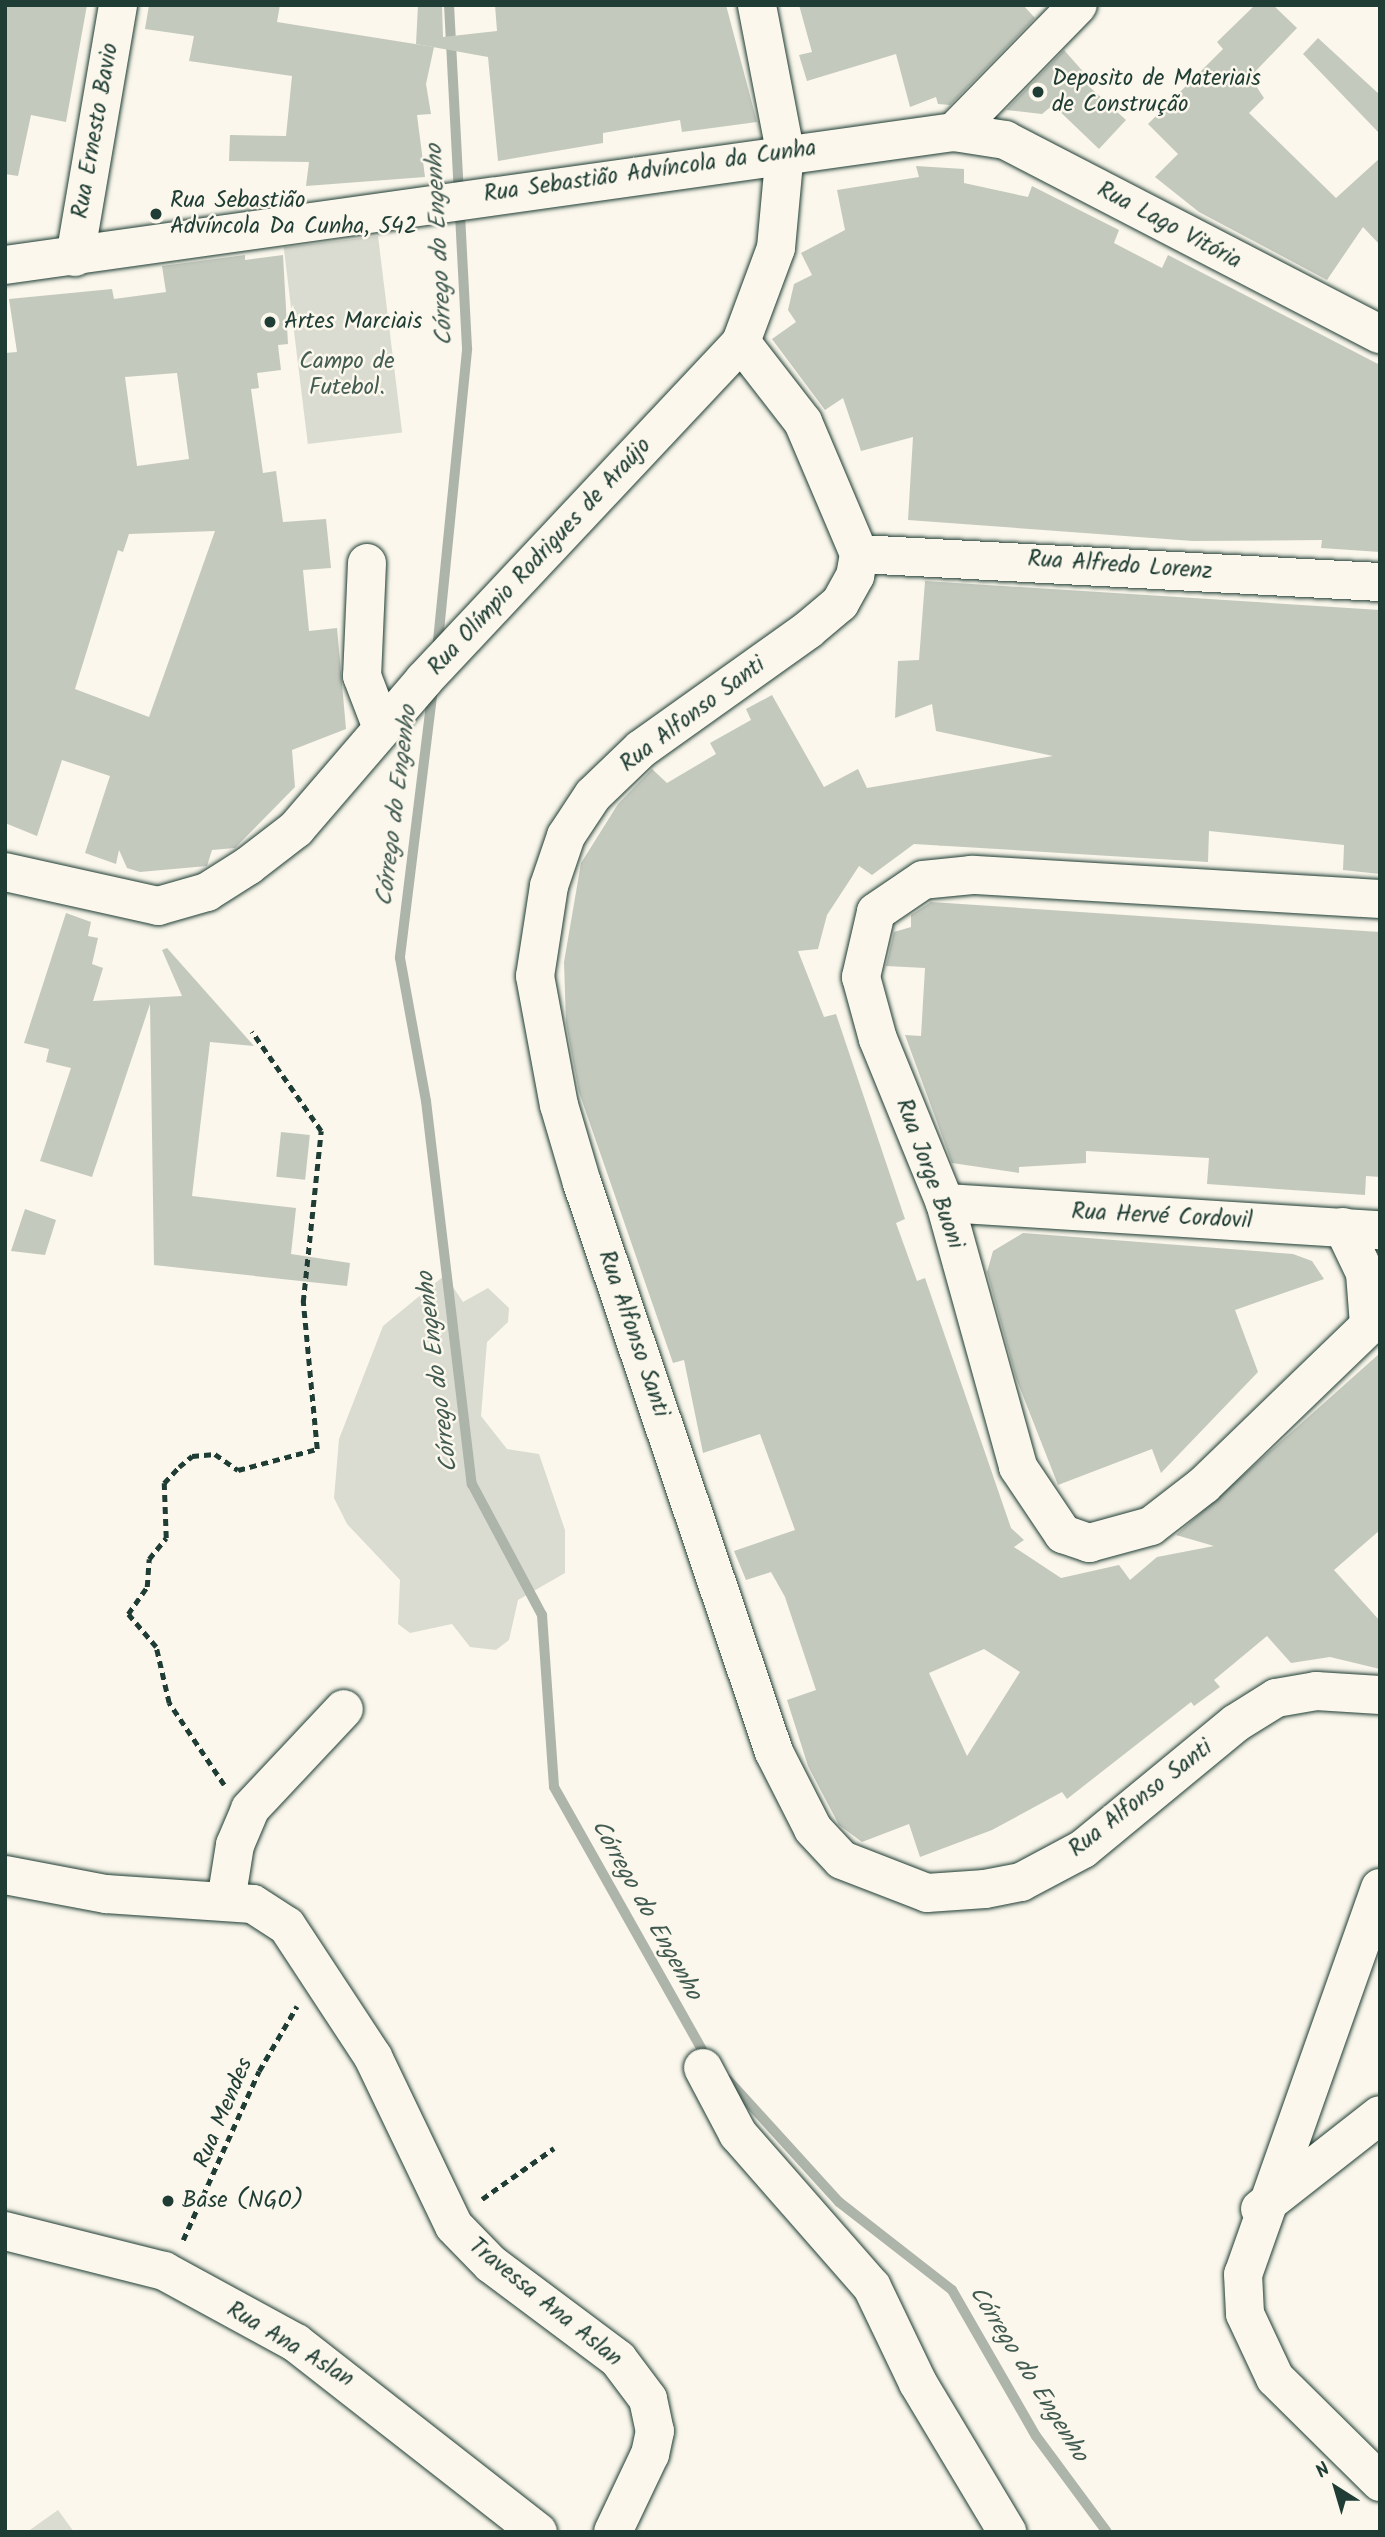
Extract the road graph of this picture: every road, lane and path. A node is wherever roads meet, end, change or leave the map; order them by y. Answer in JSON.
{"nodes":[{"id":1,"x":118,"y":5,"type":"edge"},
{"id":2,"x":757,"y":5,"type":"edge"},
{"id":3,"x":1078,"y":5,"type":"edge"},
{"id":4,"x":954,"y":132,"type":"junction"},
{"id":5,"x":785,"y":151,"type":"junction"},
{"id":6,"x":75,"y":257,"type":"junction"},
{"id":7,"x":5,"y":265,"type":"edge"},
{"id":8,"x":1380,"y":334,"type":"edge"},
{"id":9,"x":741,"y":342,"type":"junction"},
{"id":10,"x":859,"y":554,"type":"junction"},
{"id":11,"x":368,"y":563,"type":"dead end"},
{"id":12,"x":1380,"y":582,"type":"edge"},
{"id":13,"x":382,"y":728,"type":"junction"},
{"id":14,"x":5,"y":872,"type":"edge"},
{"id":15,"x":1380,"y":899,"type":"edge"},
{"id":16,"x":252,"y":1032,"type":"dead end"},
{"id":17,"x":945,"y":1203,"type":"junction"},
{"id":18,"x":1361,"y":1228,"type":"edge"},
{"id":19,"x":1374,"y":1320,"type":"edge"},
{"id":20,"x":1380,"y":1695,"type":"edge"},
{"id":21,"x":344,"y":1709,"type":"dead end"},
{"id":22,"x":250,"y":1810,"type":"junction"},
{"id":23,"x":5,"y":1875,"type":"edge"},
{"id":24,"x":1380,"y":1888,"type":"edge"},
{"id":25,"x":226,"y":1900,"type":"junction"},
{"id":26,"x":318,"y":1969,"type":"junction"},
{"id":27,"x":703,"y":2068,"type":"dead end"},
{"id":28,"x":1380,"y":2115,"type":"edge"},
{"id":29,"x":554,"y":2148,"type":"dead end"},
{"id":30,"x":1260,"y":2209,"type":"junction"},
{"id":31,"x":454,"y":2226,"type":"junction"},
{"id":32,"x":5,"y":2231,"type":"edge"},
{"id":33,"x":164,"y":2271,"type":"junction"},
{"id":34,"x":1380,"y":2482,"type":"edge"},
{"id":35,"x":538,"y":2532,"type":"edge"},
{"id":36,"x":613,"y":2532,"type":"edge"},
{"id":37,"x":1007,"y":2532,"type":"edge"}],
"edges":[{"from":1,"to":6,"type":"street","name":"Rua Ernesto Bavio"},
{"from":2,"to":5,"type":"street","name":"Rua Olímpio Rodrigues de Araújo"},
{"from":3,"to":4,"type":"street"},
{"from":4,"to":5,"type":"street","name":"Rua Sebastião Advíncola da Cunha"},
{"from":4,"to":8,"type":"street","name":"Rua Lago Vitória"},
{"from":5,"to":6,"type":"street","name":"Rua Sebastião Advíncola da Cunha"},
{"from":5,"to":9,"type":"street","name":"Rua Olímpio Rodrigues de Araújo"},
{"from":6,"to":7,"type":"street","name":"Rua Sebastião Advíncola da Cunha"},
{"from":9,"to":10,"type":"street"},
{"from":9,"to":13,"type":"street","name":"Rua Olímpio Rodrigues de Araújo"},
{"from":10,"to":12,"type":"street","name":"Rua Alfredo Lorenz"},
{"from":10,"to":20,"type":"street","name":"Rua Alfonso Santi"},
{"from":11,"to":13,"type":"street"},
{"from":13,"to":14,"type":"street","name":"Rua Olímpio Rodrigues de Araújo"},
{"from":15,"to":17,"type":"street","name":"Rua Jorge Buoni"},
{"from":16,"to":22,"type":"path"},
{"from":17,"to":18,"type":"street","name":"Rua Hervé Cordovil"},
{"from":17,"to":19,"type":"street","name":"Rua Jorge Buoni"},
{"from":18,"to":19,"type":"street"},
{"from":21,"to":22,"type":"street"},
{"from":22,"to":25,"type":"street"},
{"from":23,"to":25,"type":"street","name":"Travessa Ana Aslan"},
{"from":24,"to":30,"type":"street"},
{"from":25,"to":26,"type":"street","name":"Travessa Ana Aslan"},
{"from":26,"to":31,"type":"street","name":"Travessa Ana Aslan"},
{"from":26,"to":33,"type":"path","name":"Rua Mendes"},
{"from":27,"to":37,"type":"street"},
{"from":28,"to":30,"type":"street"},
{"from":29,"to":31,"type":"path"},
{"from":30,"to":34,"type":"street"},
{"from":31,"to":36,"type":"street","name":"Travessa Ana Aslan"},
{"from":32,"to":33,"type":"street","name":"Rua Ana Aslan"},
{"from":33,"to":35,"type":"street","name":"Rua Ana Aslan"}]}
